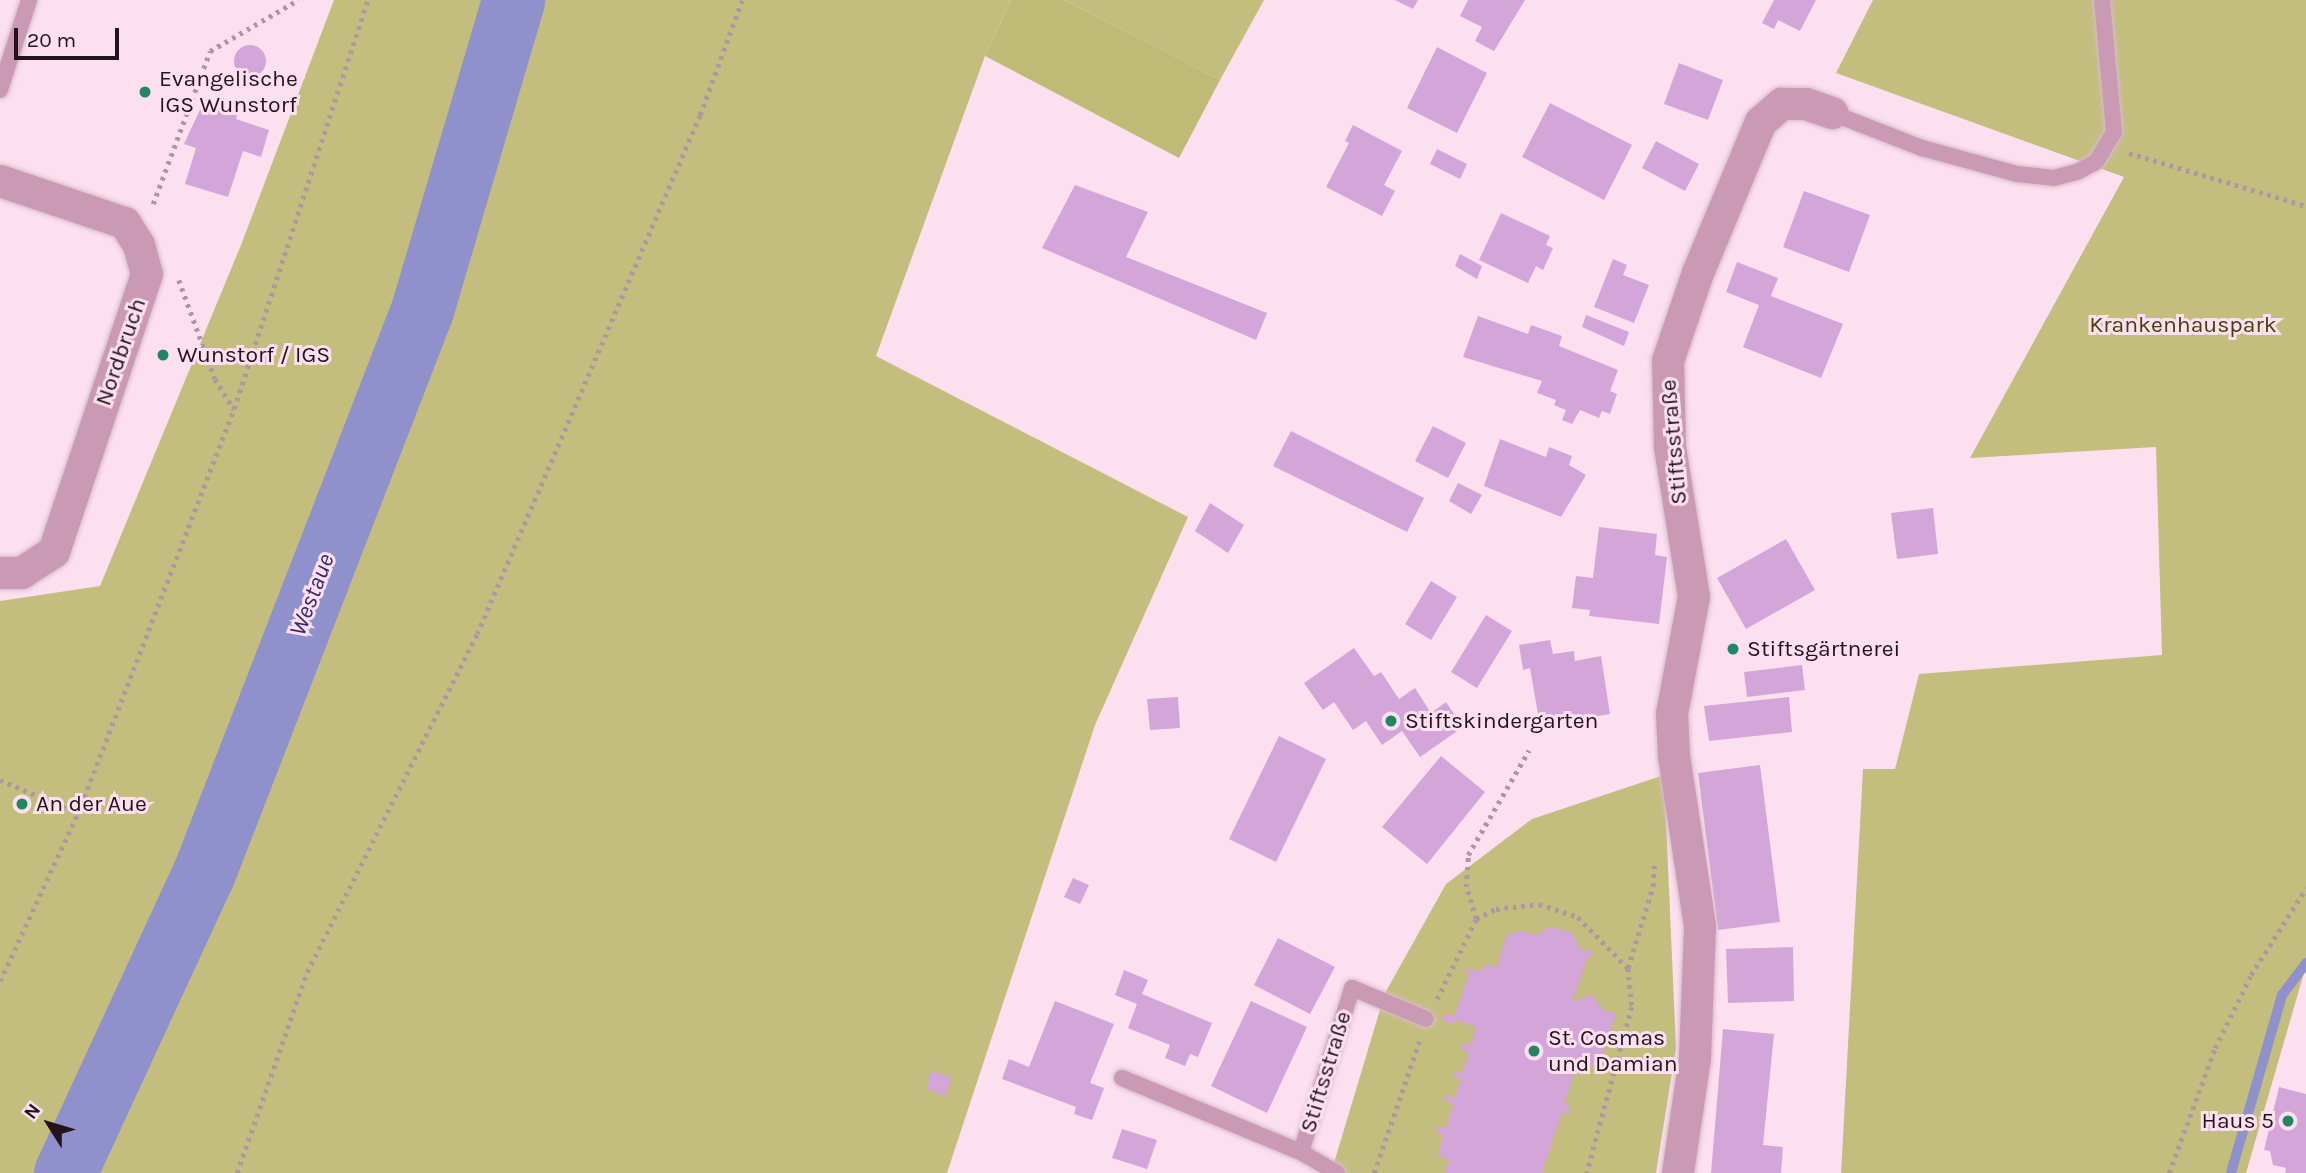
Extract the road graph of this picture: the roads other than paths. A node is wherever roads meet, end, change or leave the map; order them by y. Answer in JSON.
{"nodes":[{"id":1,"x":29,"y":0,"type":"edge"},
{"id":2,"x":2102,"y":0,"type":"edge"},
{"id":3,"x":0,"y":90,"type":"edge"},
{"id":4,"x":1832,"y":113,"type":"joint"},
{"id":5,"x":0,"y":181,"type":"edge"},
{"id":6,"x":0,"y":573,"type":"edge"},
{"id":7,"x":1426,"y":1019,"type":"road end"},
{"id":8,"x":1122,"y":1078,"type":"dead end"},
{"id":9,"x":1301,"y":1152,"type":"junction"},
{"id":10,"x":1337,"y":1173,"type":"edge"},
{"id":11,"x":1678,"y":1173,"type":"edge"}],
"edges":[{"from":1,"to":3,"type":"lane"},
{"from":2,"to":4,"type":"lane","name":"Stiftsstraße"},
{"from":4,"to":11,"type":"street","name":"Stiftsstraße"},
{"from":5,"to":6,"type":"street","name":"Nordbruch"},
{"from":7,"to":9,"type":"lane","name":"Stiftsstraße"},
{"from":8,"to":9,"type":"lane"},
{"from":9,"to":10,"type":"lane"}]}
